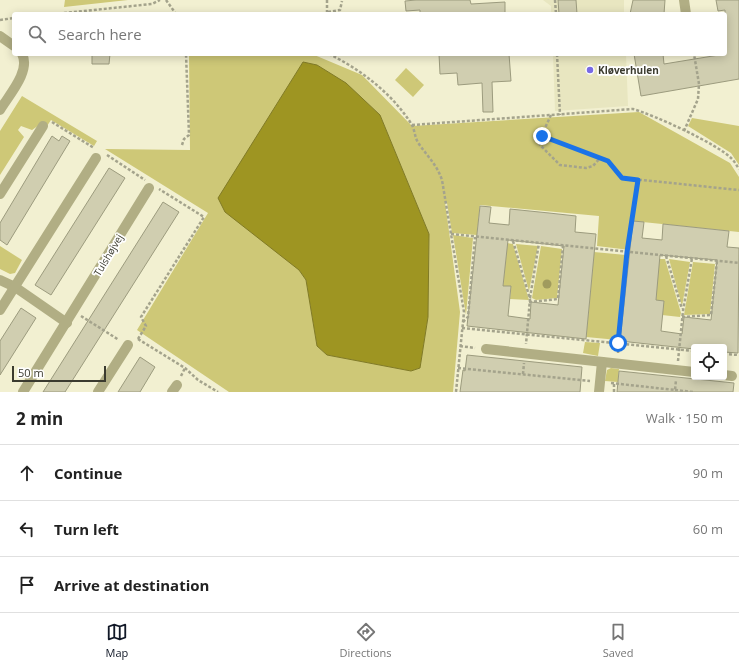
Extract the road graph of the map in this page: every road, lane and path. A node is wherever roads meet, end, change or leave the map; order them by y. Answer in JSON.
{"nodes":[{"id":1,"x":160,"y":0,"type":"edge"},
{"id":2,"x":166,"y":0,"type":"edge"},
{"id":3,"x":327,"y":0,"type":"edge"},
{"id":4,"x":555,"y":0,"type":"edge"},
{"id":5,"x":684,"y":0,"type":"edge"},
{"id":6,"x":342,"y":1,"type":"edge"},
{"id":7,"x":74,"y":12,"type":"edge"},
{"id":8,"x":175,"y":12,"type":"edge"},
{"id":9,"x":328,"y":12,"type":"edge"},
{"id":10,"x":332,"y":12,"type":"edge"},
{"id":11,"x":556,"y":12,"type":"edge"},
{"id":12,"x":686,"y":12,"type":"edge"},
{"id":13,"x":12,"y":18,"type":"edge"},
{"id":14,"x":0,"y":20,"type":"edge"},
{"id":15,"x":0,"y":36,"type":"edge"},
{"id":16,"x":12,"y":45,"type":"edge"},
{"id":17,"x":23,"y":56,"type":"edge"},
{"id":18,"x":186,"y":56,"type":"edge"},
{"id":19,"x":333,"y":56,"type":"edge"},
{"id":20,"x":557,"y":56,"type":"edge"},
{"id":21,"x":694,"y":56,"type":"edge"},
{"id":22,"x":0,"y":110,"type":"edge"},
{"id":23,"x":551,"y":115,"type":"junction"},
{"id":24,"x":560,"y":115,"type":"junction"},
{"id":25,"x":412,"y":125,"type":"junction"},
{"id":26,"x":43,"y":126,"type":"dead end"},
{"id":27,"x":684,"y":131,"type":"junction"},
{"id":28,"x":537,"y":134,"type":"dead end"},
{"id":29,"x":542,"y":136,"type":"junction"},
{"id":30,"x":182,"y":145,"type":"dead end"},
{"id":31,"x":96,"y":158,"type":"dead end"},
{"id":32,"x":600,"y":158,"type":"junction"},
{"id":33,"x":739,"y":169,"type":"edge"},
{"id":34,"x":638,"y":180,"type":"junction"},
{"id":35,"x":149,"y":188,"type":"dead end"},
{"id":36,"x":739,"y":190,"type":"edge"},
{"id":37,"x":0,"y":194,"type":"edge"},
{"id":38,"x":451,"y":234,"type":"junction"},
{"id":39,"x":475,"y":237,"type":"junction"},
{"id":40,"x":513,"y":241,"type":"junction"},
{"id":41,"x":539,"y":243,"type":"junction"},
{"id":42,"x":563,"y":246,"type":"junction"},
{"id":43,"x":627,"y":252,"type":"junction"},
{"id":44,"x":666,"y":256,"type":"junction"},
{"id":45,"x":692,"y":258,"type":"junction"},
{"id":46,"x":716,"y":261,"type":"junction"},
{"id":47,"x":739,"y":263,"type":"edge"},
{"id":48,"x":0,"y":280,"type":"edge"},
{"id":49,"x":15,"y":287,"type":"junction"},
{"id":50,"x":530,"y":300,"type":"junction"},
{"id":51,"x":0,"y":310,"type":"edge"},
{"id":52,"x":74,"y":311,"type":"junction"},
{"id":53,"x":683,"y":311,"type":"junction"},
{"id":54,"x":682,"y":316,"type":"junction"},
{"id":55,"x":67,"y":322,"type":"junction"},
{"id":56,"x":463,"y":322,"type":"junction"},
{"id":57,"x":462,"y":328,"type":"junction"},
{"id":58,"x":527,"y":335,"type":"junction"},
{"id":59,"x":115,"y":338,"type":"dead end"},
{"id":60,"x":618,"y":343,"type":"junction"},
{"id":61,"x":128,"y":345,"type":"joint"},
{"id":62,"x":460,"y":346,"type":"junction"},
{"id":63,"x":486,"y":349,"type":"joint"},
{"id":64,"x":679,"y":349,"type":"junction"},
{"id":65,"x":691,"y":351,"type":"edge"},
{"id":66,"x":525,"y":353,"type":"junction"},
{"id":67,"x":727,"y":354,"type":"edge"},
{"id":68,"x":739,"y":355,"type":"edge"},
{"id":69,"x":602,"y":362,"type":"junction"},
{"id":70,"x":457,"y":368,"type":"junction"},
{"id":71,"x":691,"y":372,"type":"edge"},
{"id":72,"x":614,"y":384,"type":"dead end"},
{"id":73,"x":600,"y":387,"type":"edge"},
{"id":74,"x":675,"y":390,"type":"dead end"},
{"id":75,"x":23,"y":392,"type":"edge"},
{"id":76,"x":98,"y":392,"type":"edge"},
{"id":77,"x":218,"y":392,"type":"edge"},
{"id":78,"x":456,"y":392,"type":"edge"},
{"id":79,"x":614,"y":392,"type":"edge"},
{"id":80,"x":693,"y":392,"type":"edge"}],
"edges":[{"from":1,"to":7,"type":"path"},
{"from":2,"to":8,"type":"path"},
{"from":3,"to":9,"type":"path"},
{"from":4,"to":11,"type":"path"},
{"from":5,"to":12,"type":"street"},
{"from":6,"to":10,"type":"path"},
{"from":13,"to":14,"type":"path"},
{"from":15,"to":16,"type":"street"},
{"from":17,"to":22,"type":"street"},
{"from":18,"to":30,"type":"path"},
{"from":19,"to":25,"type":"path"},
{"from":20,"to":24,"type":"path"},
{"from":21,"to":27,"type":"path"},
{"from":23,"to":24,"type":"path"},
{"from":23,"to":25,"type":"path"},
{"from":23,"to":29,"type":"path"},
{"from":24,"to":27,"type":"path"},
{"from":25,"to":38,"type":"path"},
{"from":26,"to":37,"type":"street"},
{"from":27,"to":33,"type":"path"},
{"from":28,"to":29,"type":"path"},
{"from":29,"to":32,"type":"path"},
{"from":29,"to":32,"type":"path"},
{"from":31,"to":49,"type":"street"},
{"from":32,"to":34,"type":"path"},
{"from":34,"to":36,"type":"path"},
{"from":34,"to":43,"type":"path"},
{"from":35,"to":52,"type":"street","name":"Tulshøjvej"},
{"from":38,"to":39,"type":"path"},
{"from":38,"to":56,"type":"path"},
{"from":39,"to":40,"type":"path"},
{"from":39,"to":56,"type":"path"},
{"from":40,"to":41,"type":"path"},
{"from":40,"to":50,"type":"path"},
{"from":41,"to":42,"type":"path"},
{"from":41,"to":50,"type":"path"},
{"from":42,"to":43,"type":"path"},
{"from":42,"to":50,"type":"path"},
{"from":43,"to":44,"type":"path"},
{"from":43,"to":60,"type":"path"},
{"from":44,"to":45,"type":"path"},
{"from":44,"to":53,"type":"path"},
{"from":45,"to":46,"type":"path"},
{"from":45,"to":53,"type":"path"},
{"from":46,"to":47,"type":"path"},
{"from":46,"to":54,"type":"path"},
{"from":48,"to":49,"type":"street"},
{"from":49,"to":51,"type":"street"},
{"from":49,"to":55,"type":"street"},
{"from":50,"to":58,"type":"path"},
{"from":52,"to":55,"type":"street","name":"Tulshøjvej"},
{"from":52,"to":59,"type":"path"},
{"from":53,"to":54,"type":"path"},
{"from":54,"to":64,"type":"path"},
{"from":55,"to":75,"type":"street","name":"Tulshøjvej"},
{"from":56,"to":57,"type":"path"},
{"from":57,"to":58,"type":"path"},
{"from":57,"to":62,"type":"path"},
{"from":58,"to":60,"type":"path"},
{"from":58,"to":66,"type":"path"},
{"from":60,"to":64,"type":"path"},
{"from":61,"to":76,"type":"street"},
{"from":61,"to":77,"type":"path"},
{"from":62,"to":63,"type":"path"},
{"from":62,"to":70,"type":"path"},
{"from":63,"to":66,"type":"street"},
{"from":64,"to":65,"type":"path"},
{"from":66,"to":69,"type":"street"},
{"from":67,"to":68,"type":"path"},
{"from":69,"to":71,"type":"street"},
{"from":69,"to":73,"type":"street"},
{"from":70,"to":73,"type":"path"},
{"from":70,"to":78,"type":"path"},
{"from":72,"to":79,"type":"path"},
{"from":74,"to":80,"type":"path"}]}
